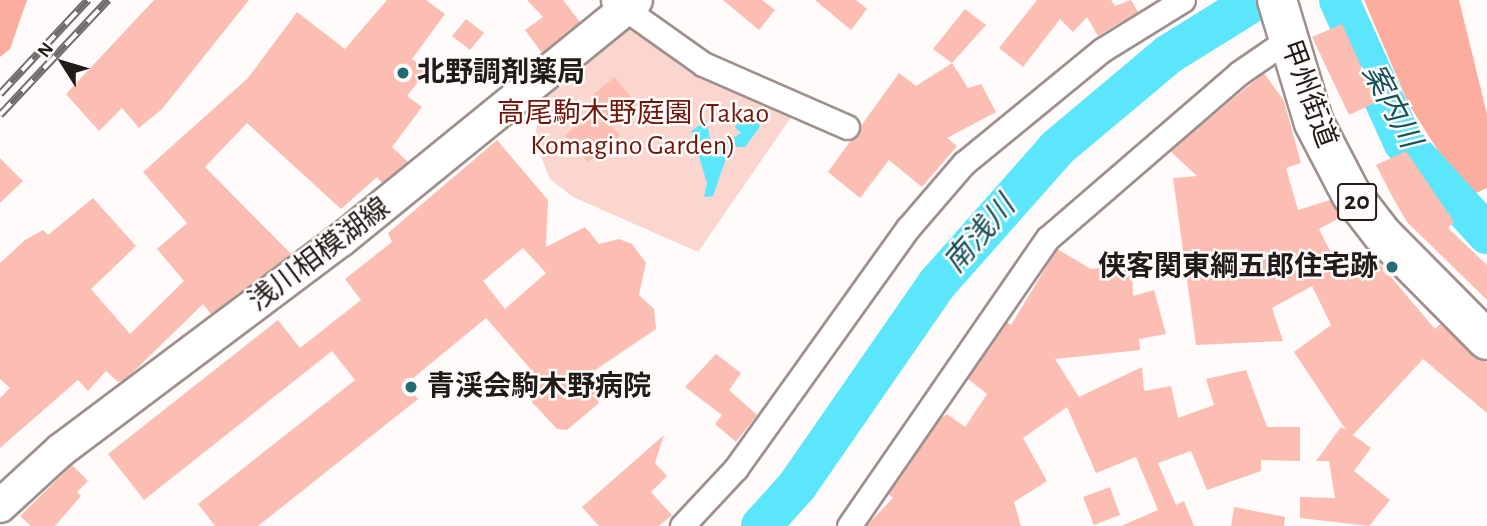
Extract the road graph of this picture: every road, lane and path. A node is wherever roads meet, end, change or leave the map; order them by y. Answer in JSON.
{"nodes":[{"id":1,"x":1183,"y":0,"type":"edge"},
{"id":2,"x":624,"y":4,"type":"edge"},
{"id":3,"x":1283,"y":23,"type":"edge"},
{"id":4,"x":847,"y":127,"type":"dead end"},
{"id":5,"x":1487,"y":340,"type":"edge"},
{"id":6,"x":0,"y":506,"type":"edge"},
{"id":7,"x":682,"y":526,"type":"edge"},
{"id":8,"x":849,"y":526,"type":"edge"}],
"edges":[{"from":1,"to":7,"type":"street"},
{"from":2,"to":4,"type":"street"},
{"from":2,"to":6,"type":"main road","name":"浅川相模湖線"},
{"from":3,"to":5,"type":"highway","name":"甲州街道","number":"20"},
{"from":3,"to":8,"type":"street"}]}
